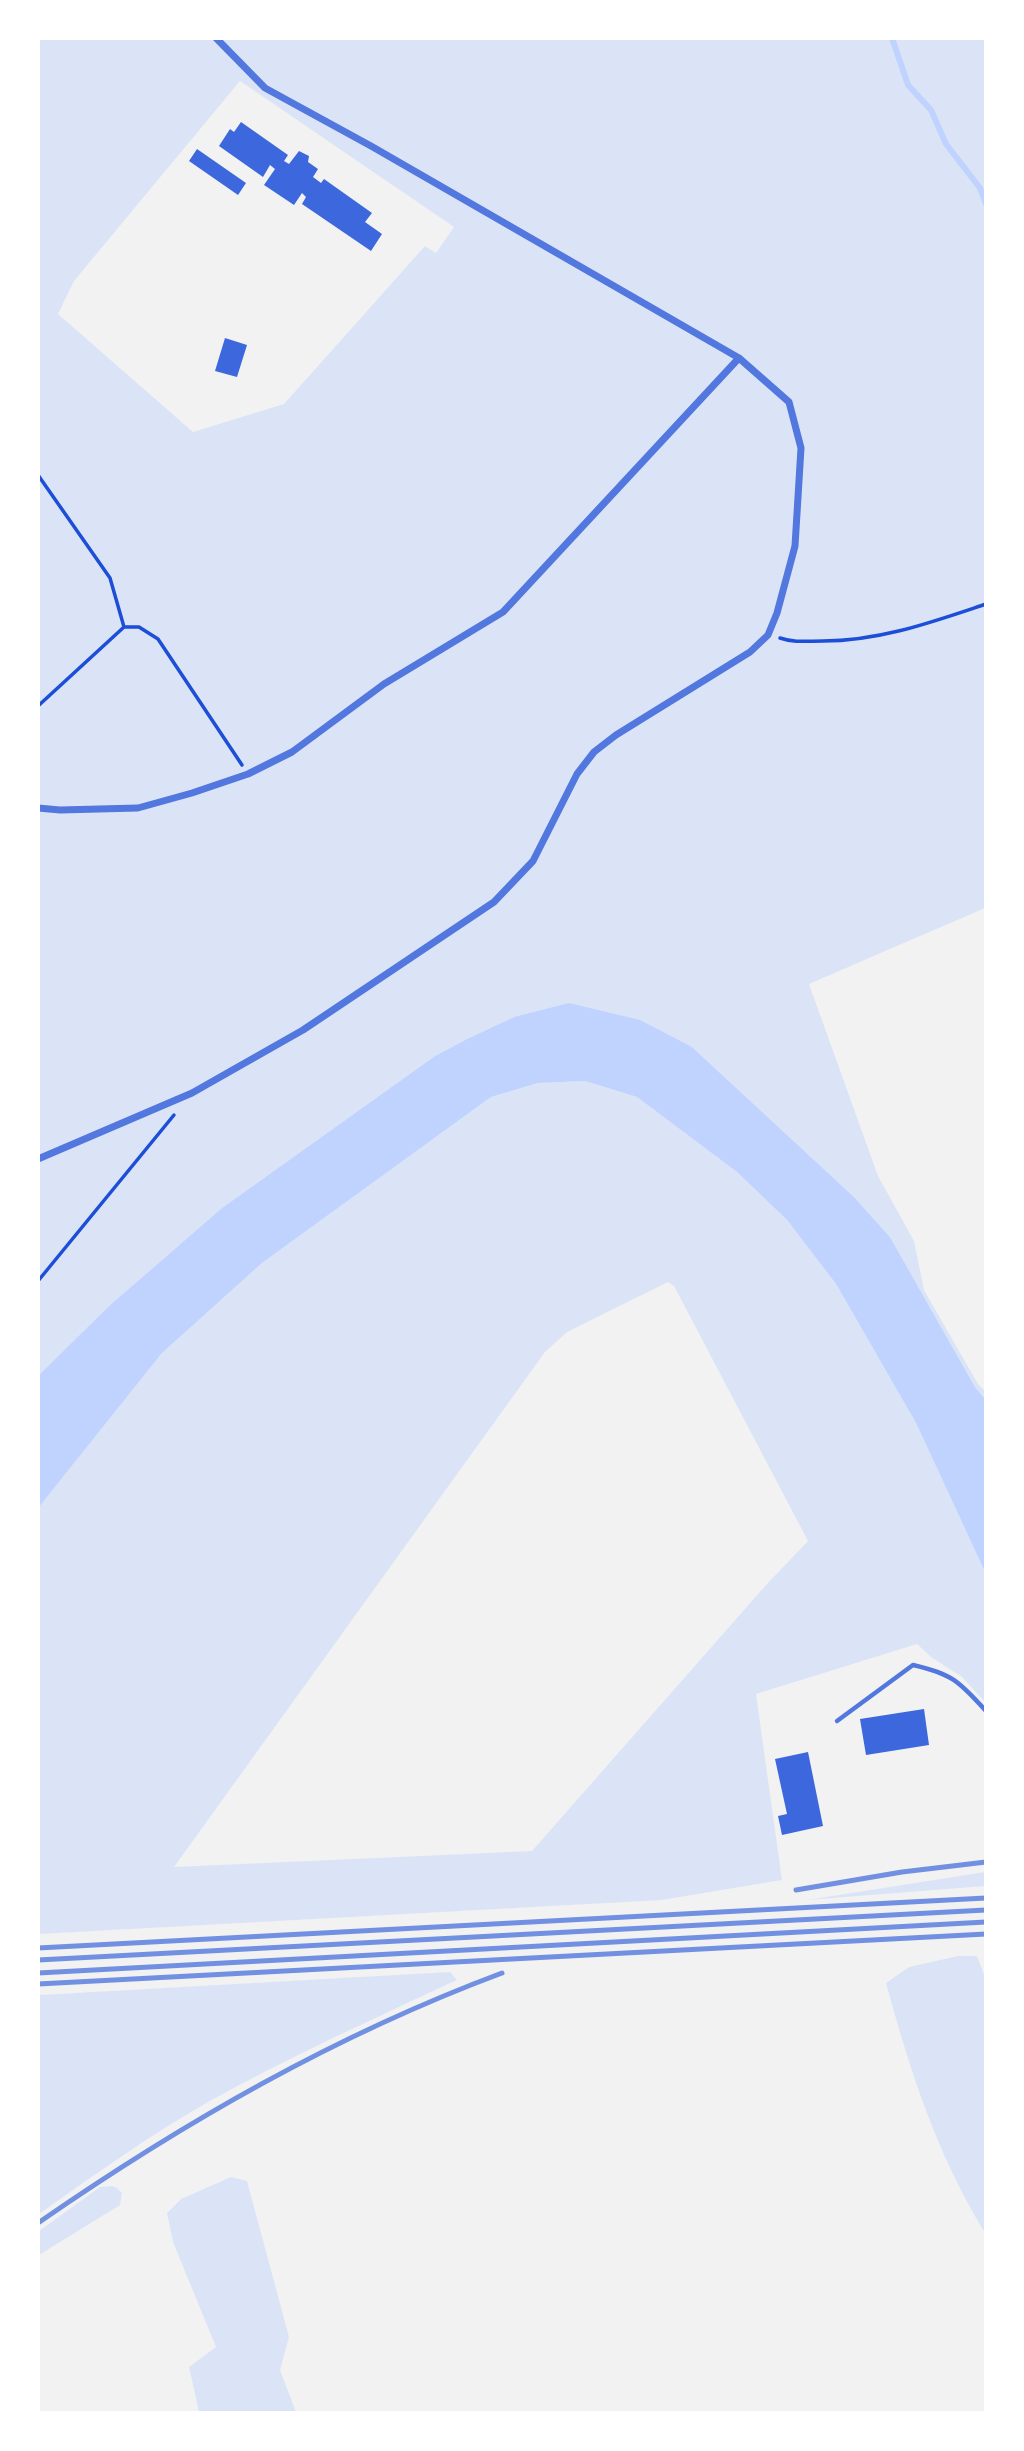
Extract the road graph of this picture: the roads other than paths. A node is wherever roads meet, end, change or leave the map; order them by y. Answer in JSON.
{"nodes":[{"id":1,"x":216,"y":38,"type":"edge"},
{"id":2,"x":739,"y":358,"type":"junction"},
{"id":3,"x":38,"y":808,"type":"edge"},
{"id":4,"x":38,"y":1158,"type":"edge"},
{"id":5,"x":985,"y":1711,"type":"edge"},
{"id":6,"x":837,"y":1721,"type":"dead end"}],
"edges":[{"from":1,"to":2,"type":"street"},
{"from":2,"to":3,"type":"street"},
{"from":2,"to":4,"type":"street"},
{"from":5,"to":6,"type":"lane"}]}
